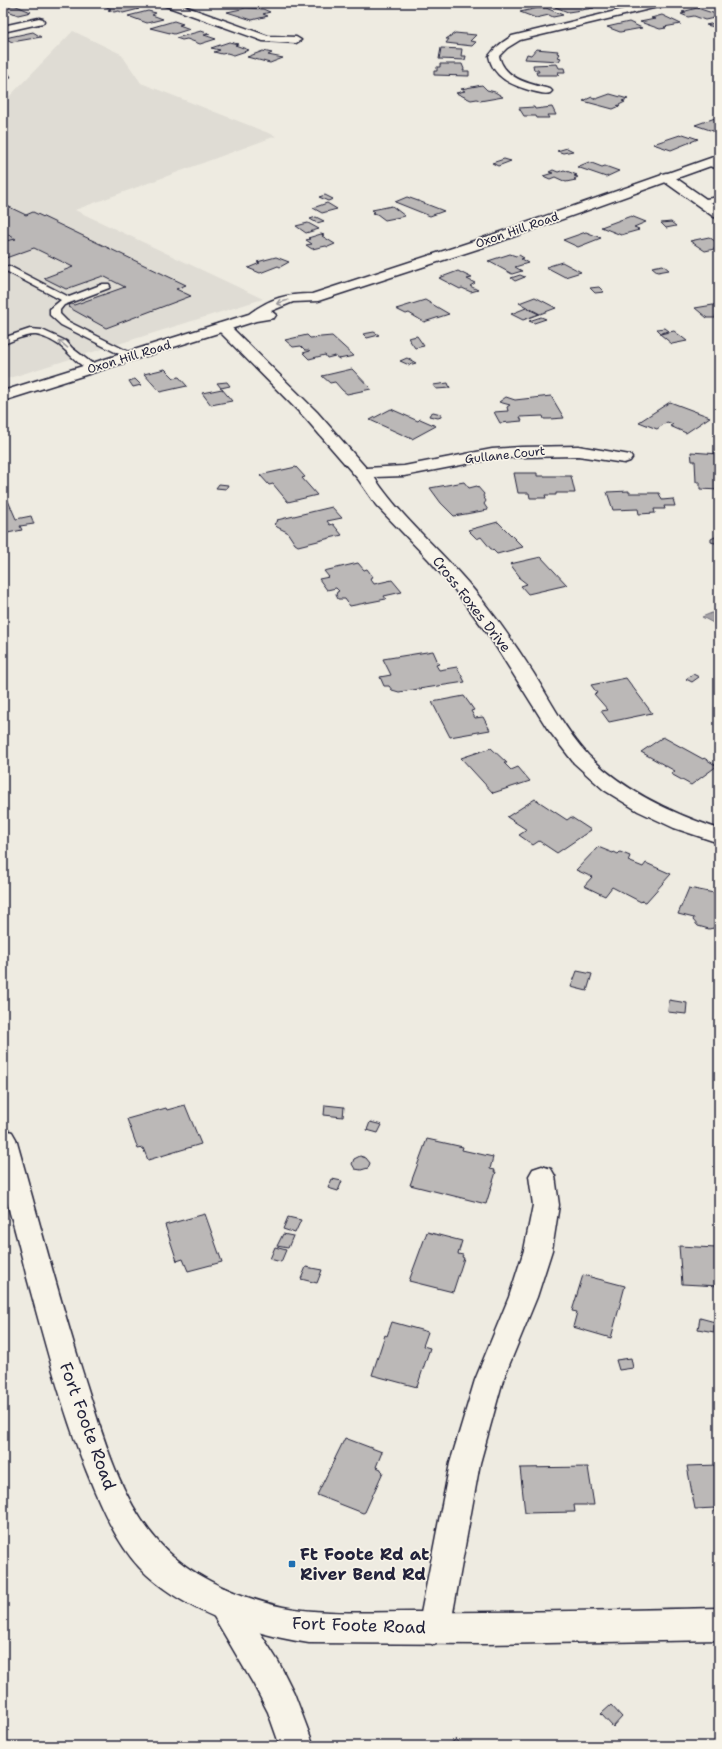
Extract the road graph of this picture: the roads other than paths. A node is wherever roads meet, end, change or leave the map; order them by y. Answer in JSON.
{"nodes":[{"id":1,"x":167,"y":3,"type":"edge"},
{"id":2,"x":662,"y":3,"type":"edge"},
{"id":3,"x":39,"y":21,"type":"dead end"},
{"id":4,"x":4,"y":27,"type":"edge"},
{"id":5,"x":296,"y":40,"type":"dead end"},
{"id":6,"x":546,"y":91,"type":"dead end"},
{"id":7,"x":716,"y":163,"type":"edge"},
{"id":8,"x":666,"y":177,"type":"junction"},
{"id":9,"x":719,"y":199,"type":"edge"},
{"id":10,"x":702,"y":202,"type":"junction"},
{"id":11,"x":719,"y":214,"type":"edge"},
{"id":12,"x":9,"y":269,"type":"dead end"},
{"id":13,"x":106,"y":286,"type":"dead end"},
{"id":14,"x":68,"y":300,"type":"junction"},
{"id":15,"x":223,"y":327,"type":"junction"},
{"id":16,"x":3,"y":341,"type":"edge"},
{"id":17,"x":130,"y":356,"type":"junction"},
{"id":18,"x":93,"y":368,"type":"junction"},
{"id":19,"x":3,"y":396,"type":"edge"},
{"id":20,"x":624,"y":458,"type":"dead end"},
{"id":21,"x":362,"y":473,"type":"junction"},
{"id":22,"x":719,"y":836,"type":"edge"},
{"id":23,"x":3,"y":1139,"type":"edge"},
{"id":24,"x":542,"y":1176,"type":"dead end"},
{"id":25,"x":224,"y":1604,"type":"junction"},
{"id":26,"x":719,"y":1624,"type":"edge"},
{"id":27,"x":434,"y":1629,"type":"junction"},
{"id":28,"x":297,"y":1746,"type":"edge"}],
"edges":[{"from":1,"to":5,"type":"street"},
{"from":2,"to":6,"type":"street"},
{"from":3,"to":4,"type":"street"},
{"from":7,"to":8,"type":"street","name":"Oxon Hill Road"},
{"from":8,"to":10,"type":"street"},
{"from":8,"to":15,"type":"street","name":"Oxon Hill Road"},
{"from":9,"to":10,"type":"lane"},
{"from":10,"to":11,"type":"street"},
{"from":12,"to":14,"type":"lane"},
{"from":13,"to":14,"type":"lane"},
{"from":14,"to":17,"type":"lane"},
{"from":15,"to":17,"type":"street","name":"Oxon Hill Road"},
{"from":15,"to":21,"type":"street","name":"Cross Foxes Drive"},
{"from":18,"to":16,"type":"lane","one_way":true},
{"from":17,"to":18,"type":"street","name":"Oxon Hill Road"},
{"from":18,"to":19,"type":"street","name":"Oxon Hill Road"},
{"from":20,"to":21,"type":"street","name":"Gullane Court"},
{"from":21,"to":22,"type":"street","name":"Cross Foxes Drive"},
{"from":23,"to":25,"type":"street","name":"Fort Foote Road"},
{"from":24,"to":27,"type":"street"},
{"from":25,"to":27,"type":"street","name":"Fort Foote Road"},
{"from":25,"to":28,"type":"street"},
{"from":26,"to":27,"type":"street","name":"Fort Foote Road"}]}
